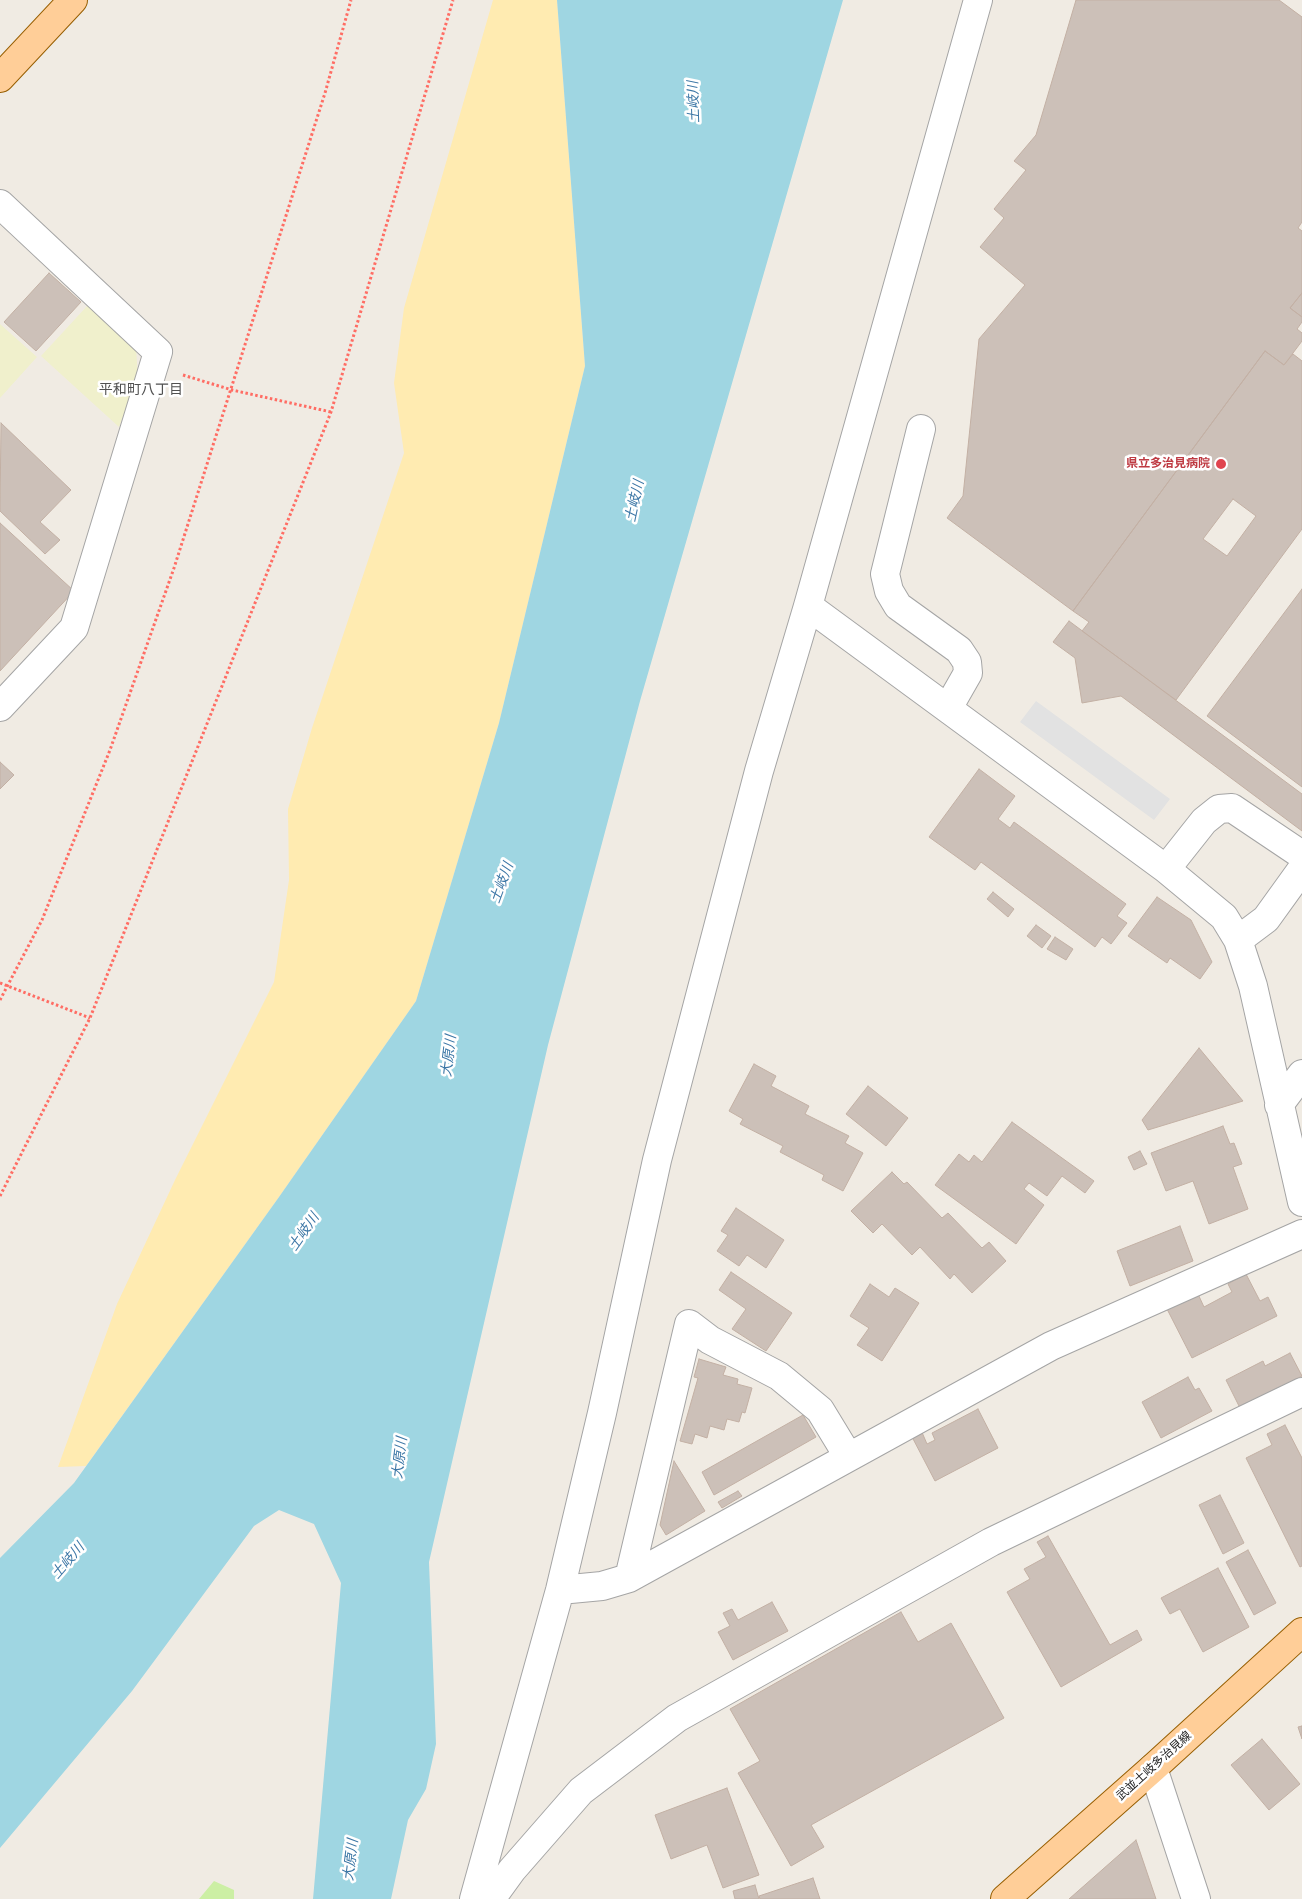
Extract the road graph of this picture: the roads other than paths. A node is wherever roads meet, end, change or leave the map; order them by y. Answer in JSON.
{"nodes":[{"id":1,"x":73,"y":0,"type":"edge"},
{"id":2,"x":978,"y":0,"type":"edge"},
{"id":3,"x":0,"y":78,"type":"edge"},
{"id":4,"x":0,"y":204,"type":"edge"},
{"id":5,"x":921,"y":429,"type":"dead end"},
{"id":6,"x":808,"y":606,"type":"junction"},
{"id":7,"x":0,"y":707,"type":"edge"},
{"id":8,"x":948,"y":708,"type":"junction"},
{"id":9,"x":1302,"y":855,"type":"edge"},
{"id":10,"x":1166,"y":869,"type":"junction"},
{"id":11,"x":1302,"y":869,"type":"edge"},
{"id":12,"x":1238,"y":940,"type":"junction"},
{"id":13,"x":1302,"y":1074,"type":"edge"},
{"id":14,"x":1279,"y":1105,"type":"junction"},
{"id":15,"x":1302,"y":1202,"type":"edge"},
{"id":16,"x":1302,"y":1234,"type":"edge"},
{"id":17,"x":1302,"y":1392,"type":"edge"},
{"id":18,"x":848,"y":1456,"type":"junction"},
{"id":19,"x":629,"y":1578,"type":"junction"},
{"id":20,"x":560,"y":1590,"type":"junction"},
{"id":21,"x":1302,"y":1632,"type":"edge"},
{"id":22,"x":1153,"y":1768,"type":"junction"},
{"id":23,"x":474,"y":1899,"type":"edge"},
{"id":24,"x":491,"y":1899,"type":"edge"},
{"id":25,"x":1005,"y":1899,"type":"edge"},
{"id":26,"x":1196,"y":1899,"type":"edge"}],
"edges":[{"from":1,"to":3,"type":"main road"},
{"from":2,"to":6,"type":"street"},
{"from":4,"to":7,"type":"street"},
{"from":5,"to":8,"type":"street"},
{"from":6,"to":8,"type":"street"},
{"from":6,"to":20,"type":"street"},
{"from":8,"to":10,"type":"street"},
{"from":9,"to":10,"type":"street"},
{"from":10,"to":12,"type":"street"},
{"from":11,"to":12,"type":"street"},
{"from":12,"to":14,"type":"street"},
{"from":13,"to":14,"type":"street"},
{"from":14,"to":15,"type":"street"},
{"from":16,"to":18,"type":"street"},
{"from":17,"to":24,"type":"street"},
{"from":18,"to":19,"type":"street"},
{"from":18,"to":19,"type":"street"},
{"from":19,"to":20,"type":"street"},
{"from":20,"to":23,"type":"street"},
{"from":21,"to":22,"type":"main road","name":"武並土岐多治見線"},
{"from":22,"to":25,"type":"main road","name":"武並土岐多治見線"},
{"from":22,"to":26,"type":"street"}]}
